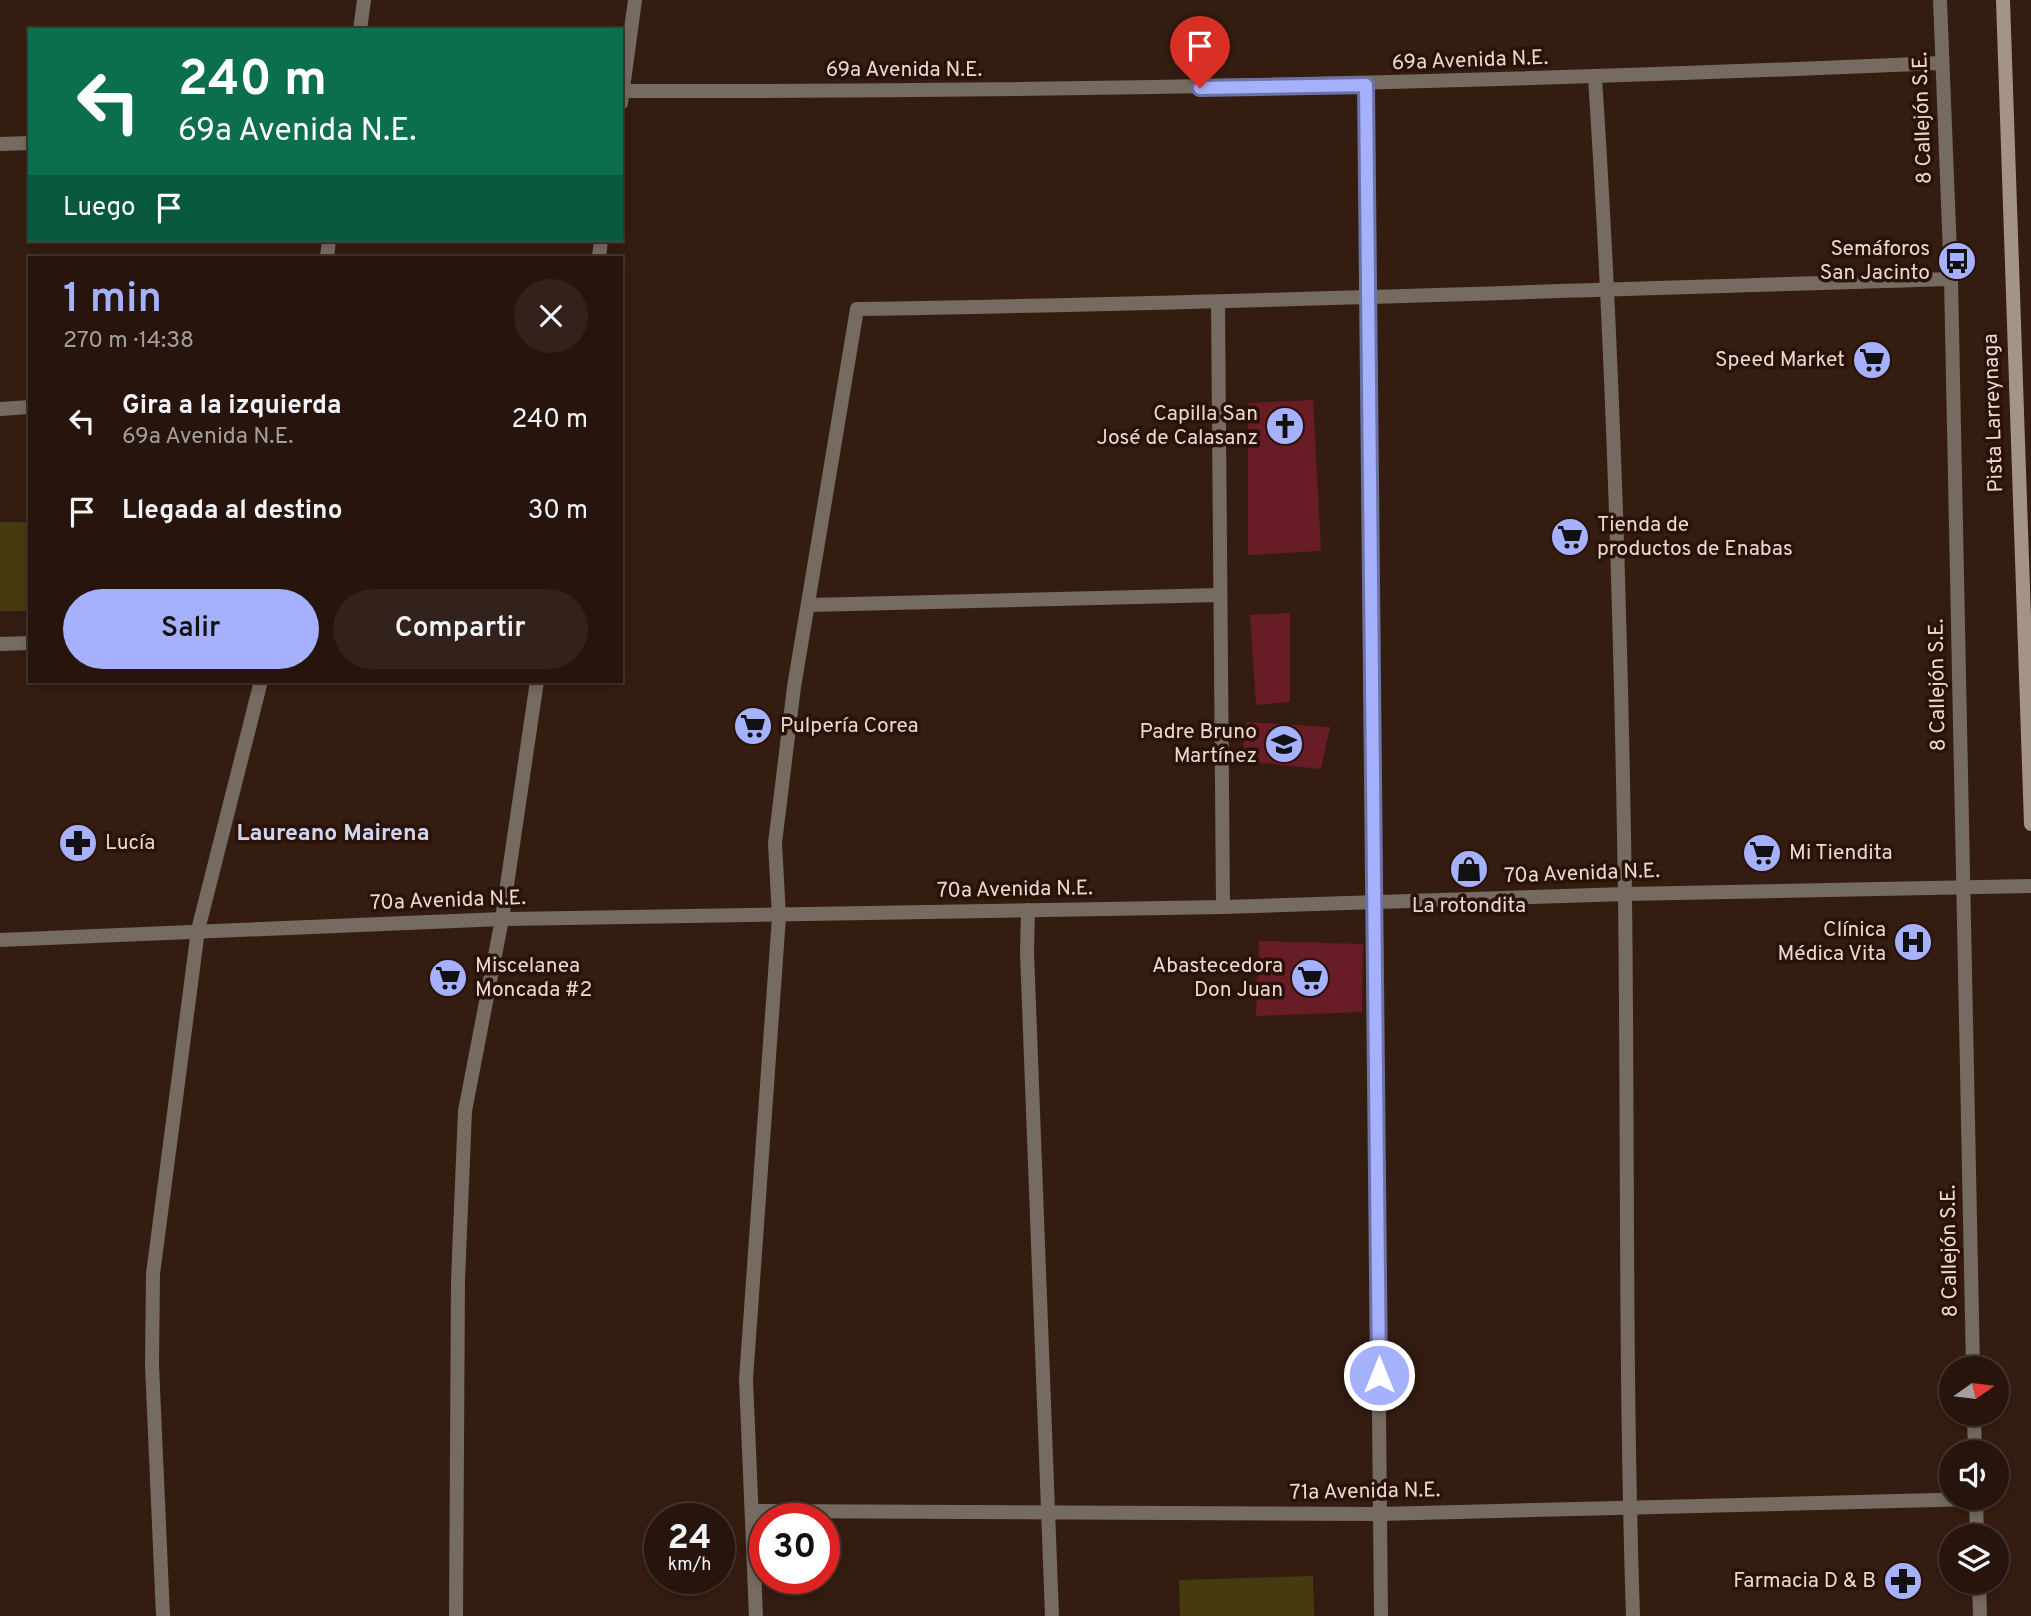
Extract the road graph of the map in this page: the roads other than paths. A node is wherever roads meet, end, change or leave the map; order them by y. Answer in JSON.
{"nodes":[{"id":1,"x":364,"y":0,"type":"edge"},
{"id":2,"x":635,"y":0,"type":"edge"},
{"id":3,"x":1940,"y":0,"type":"edge"},
{"id":4,"x":2003,"y":0,"type":"edge"},
{"id":5,"x":360,"y":28,"type":"edge"},
{"id":6,"x":1941,"y":63,"type":"junction"},
{"id":7,"x":1595,"y":78,"type":"junction"},
{"id":8,"x":1366,"y":85,"type":"junction"},
{"id":9,"x":623,"y":90,"type":"edge"},
{"id":10,"x":623,"y":97,"type":"edge"},
{"id":11,"x":28,"y":143,"type":"edge"},
{"id":12,"x":0,"y":144,"type":"edge"},
{"id":13,"x":1951,"y":279,"type":"junction"},
{"id":14,"x":1609,"y":289,"type":"junction"},
{"id":15,"x":1366,"y":295,"type":"junction"},
{"id":16,"x":1218,"y":303,"type":"junction"},
{"id":17,"x":28,"y":407,"type":"edge"},
{"id":18,"x":0,"y":409,"type":"edge"},
{"id":19,"x":1219,"y":595,"type":"junction"},
{"id":20,"x":808,"y":605,"type":"junction"},
{"id":21,"x":28,"y":643,"type":"edge"},
{"id":22,"x":0,"y":644,"type":"edge"},
{"id":23,"x":260,"y":683,"type":"edge"},
{"id":24,"x":537,"y":683,"type":"edge"},
{"id":25,"x":2031,"y":824,"type":"edge"},
{"id":26,"x":2031,"y":886,"type":"edge"},
{"id":27,"x":1964,"y":887,"type":"junction"},
{"id":28,"x":1625,"y":894,"type":"junction"},
{"id":29,"x":1376,"y":901,"type":"junction"},
{"id":30,"x":1223,"y":907,"type":"junction"},
{"id":31,"x":1028,"y":910,"type":"junction"},
{"id":32,"x":779,"y":917,"type":"junction"},
{"id":33,"x":502,"y":919,"type":"junction"},
{"id":34,"x":198,"y":930,"type":"junction"},
{"id":35,"x":0,"y":940,"type":"edge"},
{"id":36,"x":1973,"y":1356,"type":"edge"},
{"id":37,"x":1939,"y":1499,"type":"edge"},
{"id":38,"x":753,"y":1503,"type":"edge"},
{"id":39,"x":1629,"y":1505,"type":"junction"},
{"id":40,"x":840,"y":1511,"type":"edge"},
{"id":41,"x":1047,"y":1511,"type":"junction"},
{"id":42,"x":1380,"y":1514,"type":"junction"},
{"id":43,"x":755,"y":1594,"type":"edge"},
{"id":44,"x":1979,"y":1594,"type":"edge"},
{"id":45,"x":163,"y":1616,"type":"edge"},
{"id":46,"x":456,"y":1616,"type":"edge"},
{"id":47,"x":756,"y":1616,"type":"edge"},
{"id":48,"x":1052,"y":1616,"type":"edge"},
{"id":49,"x":1381,"y":1616,"type":"edge"},
{"id":50,"x":1633,"y":1616,"type":"edge"},
{"id":51,"x":1980,"y":1616,"type":"edge"}],
"edges":[{"from":1,"to":5,"type":"street"},
{"from":2,"to":9,"type":"street"},
{"from":3,"to":6,"type":"street","name":"8 Callejón S.E."},
{"from":4,"to":25,"type":"main road","name":"Pista Larreynaga"},
{"from":6,"to":7,"type":"street","name":"69a Avenida N.E."},
{"from":6,"to":13,"type":"street","name":"8 Callejón S.E."},
{"from":7,"to":8,"type":"street","name":"69a Avenida N.E."},
{"from":7,"to":14,"type":"street"},
{"from":8,"to":10,"type":"street","name":"69a Avenida N.E."},
{"from":8,"to":15,"type":"street"},
{"from":11,"to":12,"type":"street"},
{"from":13,"to":14,"type":"street"},
{"from":13,"to":27,"type":"street","name":"8 Callejón S.E."},
{"from":14,"to":15,"type":"street"},
{"from":14,"to":28,"type":"street"},
{"from":15,"to":16,"type":"street"},
{"from":15,"to":29,"type":"street"},
{"from":16,"to":19,"type":"street"},
{"from":16,"to":20,"type":"street"},
{"from":17,"to":18,"type":"street"},
{"from":19,"to":20,"type":"street"},
{"from":19,"to":30,"type":"street"},
{"from":20,"to":32,"type":"street"},
{"from":21,"to":22,"type":"street"},
{"from":23,"to":34,"type":"street"},
{"from":24,"to":33,"type":"street"},
{"from":26,"to":27,"type":"street","name":"70a Avenida N.E."},
{"from":27,"to":28,"type":"street","name":"70a Avenida N.E."},
{"from":27,"to":36,"type":"street","name":"8 Callejón S.E."},
{"from":28,"to":29,"type":"street","name":"70a Avenida N.E."},
{"from":28,"to":39,"type":"street"},
{"from":29,"to":30,"type":"street","name":"70a Avenida N.E."},
{"from":29,"to":42,"type":"street"},
{"from":30,"to":31,"type":"street","name":"70a Avenida N.E."},
{"from":31,"to":32,"type":"street","name":"70a Avenida N.E."},
{"from":31,"to":41,"type":"street"},
{"from":32,"to":33,"type":"street","name":"70a Avenida N.E."},
{"from":32,"to":38,"type":"street"},
{"from":33,"to":34,"type":"street","name":"70a Avenida N.E."},
{"from":33,"to":46,"type":"street"},
{"from":34,"to":35,"type":"street","name":"70a Avenida N.E."},
{"from":34,"to":45,"type":"street"},
{"from":37,"to":39,"type":"street","name":"71a Avenida N.E."},
{"from":39,"to":42,"type":"street","name":"71a Avenida N.E."},
{"from":39,"to":50,"type":"street"},
{"from":40,"to":41,"type":"street","name":"71a Avenida N.E."},
{"from":41,"to":42,"type":"street","name":"71a Avenida N.E."},
{"from":41,"to":48,"type":"street"},
{"from":42,"to":49,"type":"street"},
{"from":43,"to":47,"type":"street"},
{"from":44,"to":51,"type":"street"}]}
